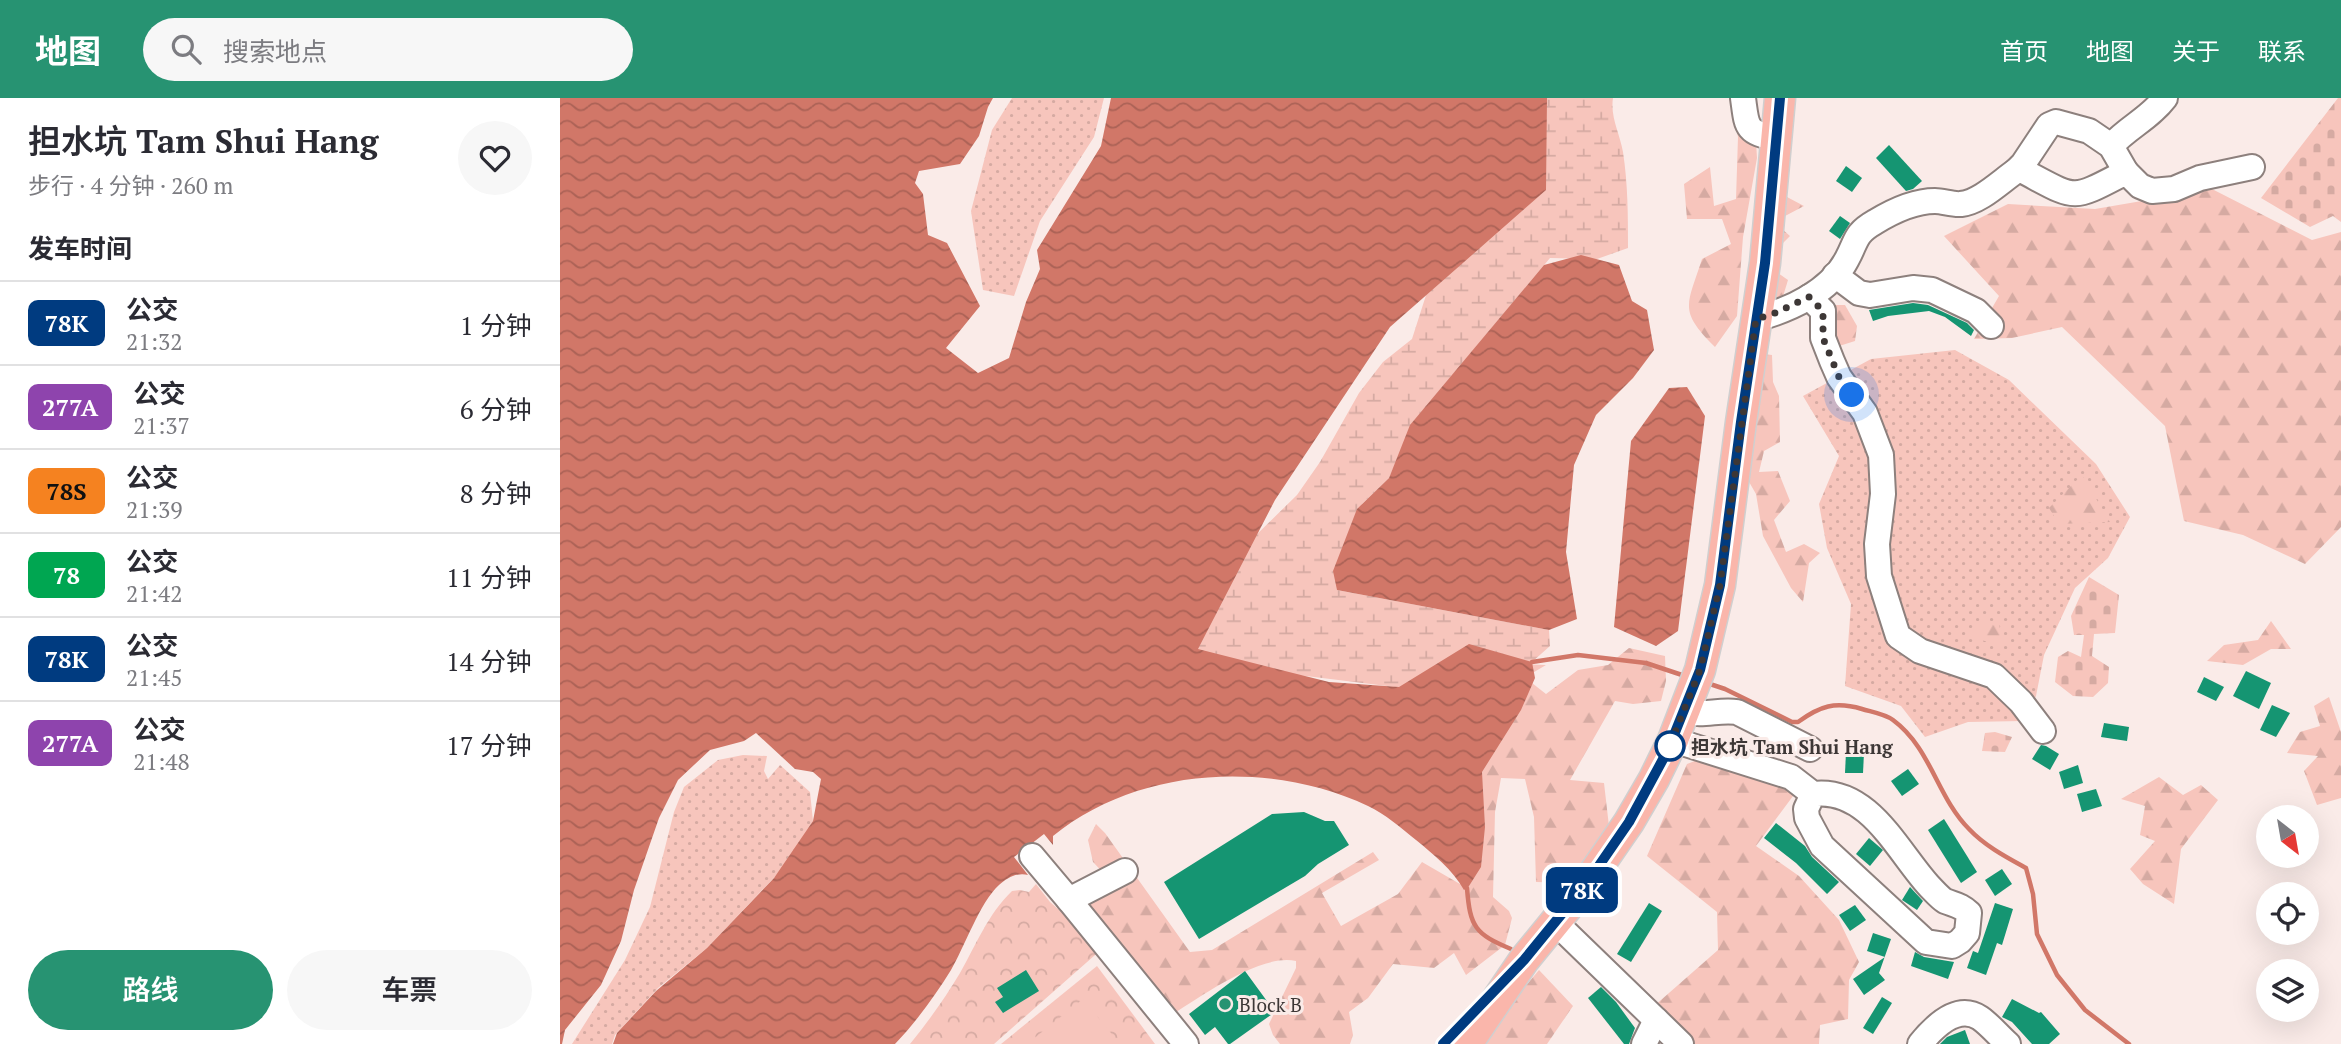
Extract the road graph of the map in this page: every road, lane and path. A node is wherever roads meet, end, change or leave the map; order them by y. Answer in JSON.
{"nodes":[{"id":1,"x":1743,"y":98,"type":"edge"},
{"id":2,"x":1780,"y":98,"type":"edge"},
{"id":3,"x":2165,"y":98,"type":"edge"},
{"id":4,"x":1775,"y":138,"type":"junction"},
{"id":5,"x":2111,"y":146,"type":"junction"},
{"id":6,"x":2252,"y":167,"type":"dead end"},
{"id":7,"x":2016,"y":171,"type":"junction"},
{"id":8,"x":2126,"y":172,"type":"junction"},
{"id":9,"x":1835,"y":275,"type":"junction"},
{"id":10,"x":1809,"y":297,"type":"junction"},
{"id":11,"x":1756,"y":319,"type":"junction"},
{"id":12,"x":1991,"y":326,"type":"dead end"},
{"id":13,"x":1692,"y":692,"type":"junction"},
{"id":14,"x":2043,"y":731,"type":"dead end"},
{"id":15,"x":1673,"y":740,"type":"junction"},
{"id":16,"x":1810,"y":749,"type":"dead end"},
{"id":17,"x":1813,"y":794,"type":"junction"},
{"id":18,"x":1032,"y":856,"type":"dead end"},
{"id":19,"x":1125,"y":871,"type":"dead end"},
{"id":20,"x":1069,"y":900,"type":"junction"},
{"id":21,"x":1555,"y":922,"type":"junction"},
{"id":22,"x":1524,"y":960,"type":"junction"},
{"id":23,"x":1656,"y":1020,"type":"junction"},
{"id":24,"x":1186,"y":1044,"type":"edge"},
{"id":25,"x":1443,"y":1044,"type":"edge"},
{"id":26,"x":1467,"y":1044,"type":"edge"},
{"id":27,"x":1644,"y":1044,"type":"edge"},
{"id":28,"x":1681,"y":1044,"type":"edge"},
{"id":29,"x":1920,"y":1044,"type":"edge"},
{"id":30,"x":2008,"y":1044,"type":"edge"}],
"edges":[{"from":1,"to":4,"type":"street"},
{"from":2,"to":4,"type":"main road"},
{"from":3,"to":5,"type":"street"},
{"from":4,"to":11,"type":"main road"},
{"from":5,"to":7,"type":"street"},
{"from":5,"to":8,"type":"street"},
{"from":6,"to":8,"type":"street"},
{"from":7,"to":8,"type":"street"},
{"from":7,"to":9,"type":"street"},
{"from":9,"to":10,"type":"street"},
{"from":9,"to":12,"type":"street"},
{"from":10,"to":11,"type":"street"},
{"from":10,"to":14,"type":"street"},
{"from":11,"to":13,"type":"main road"},
{"from":13,"to":15,"type":"main road"},
{"from":13,"to":16,"type":"street"},
{"from":15,"to":17,"type":"street"},
{"from":15,"to":21,"type":"main road"},
{"from":17,"to":17,"type":"street"},
{"from":18,"to":20,"type":"street"},
{"from":19,"to":20,"type":"street"},
{"from":20,"to":24,"type":"street"},
{"from":21,"to":22,"type":"main road"},
{"from":21,"to":23,"type":"street"},
{"from":22,"to":25,"type":"main road"},
{"from":22,"to":26,"type":"main road"},
{"from":23,"to":27,"type":"street"},
{"from":23,"to":28,"type":"street"},
{"from":29,"to":30,"type":"street"}]}
